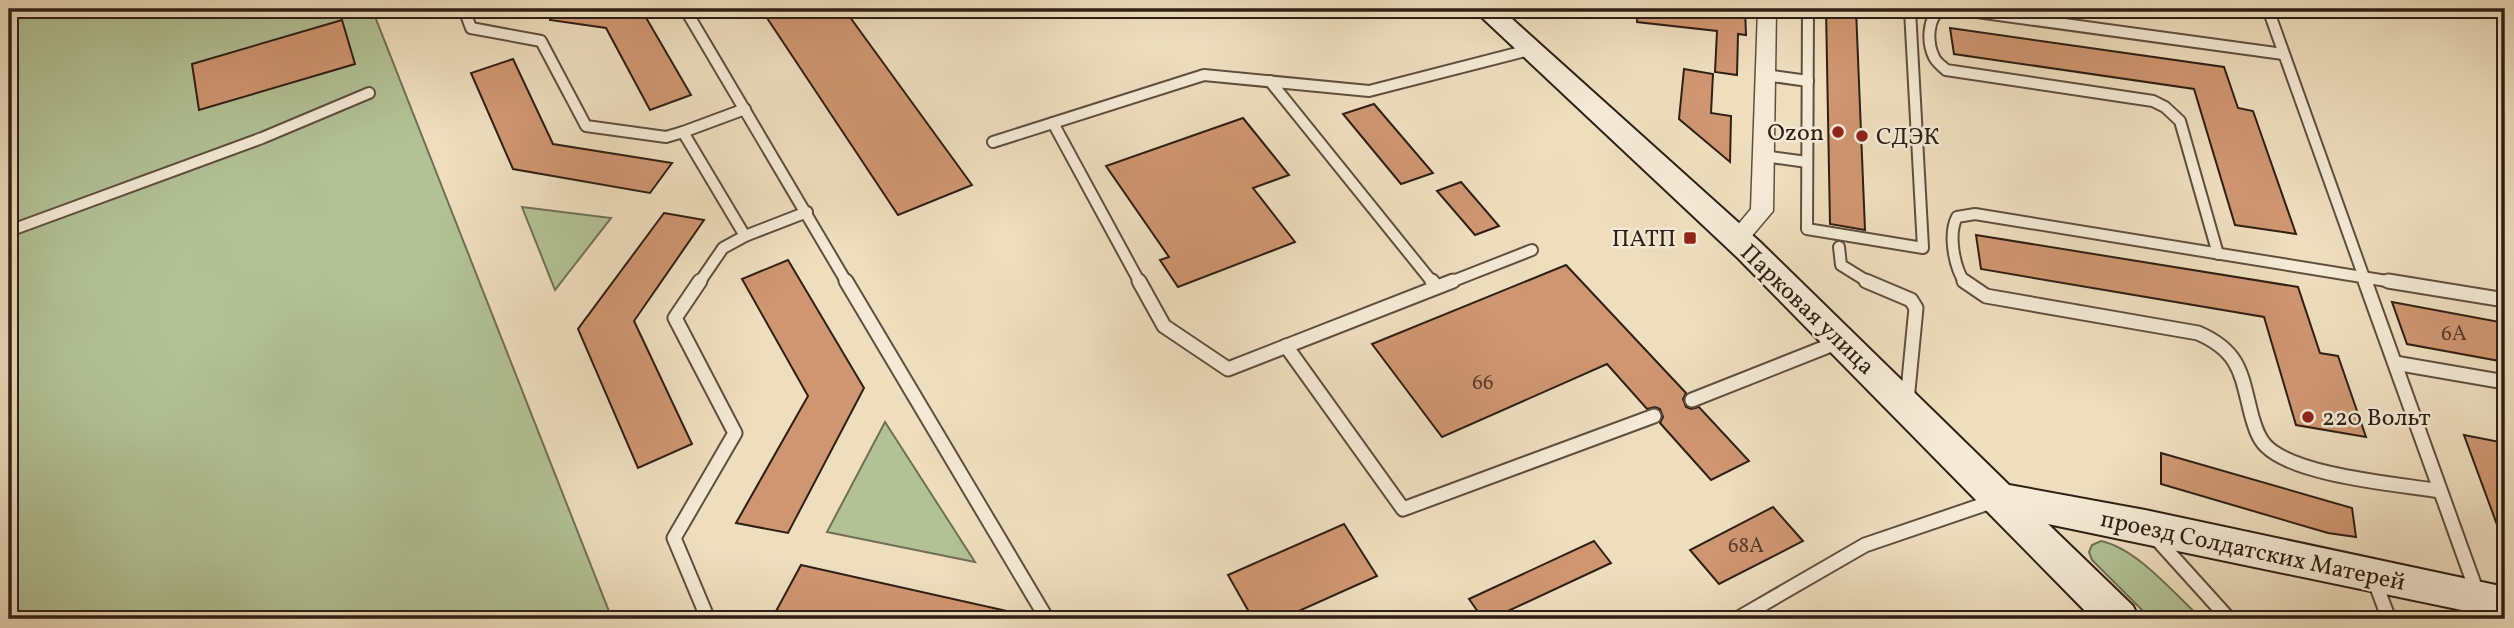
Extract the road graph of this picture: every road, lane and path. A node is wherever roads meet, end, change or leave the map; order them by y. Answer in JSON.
{"nodes":[{"id":1,"x":464,"y":9,"type":"edge"},
{"id":2,"x":685,"y":9,"type":"edge"},
{"id":3,"x":721,"y":9,"type":"edge"},
{"id":4,"x":1486,"y":9,"type":"edge"},
{"id":5,"x":1767,"y":9,"type":"edge"},
{"id":6,"x":1808,"y":9,"type":"edge"},
{"id":7,"x":1901,"y":9,"type":"edge"},
{"id":8,"x":1941,"y":9,"type":"edge"},
{"id":9,"x":1955,"y":9,"type":"edge"},
{"id":10,"x":2268,"y":9,"type":"edge"},
{"id":11,"x":707,"y":16,"type":"dead end"},
{"id":12,"x":1529,"y":50,"type":"junction"},
{"id":13,"x":2283,"y":54,"type":"junction"},
{"id":14,"x":1765,"y":75,"type":"junction"},
{"id":15,"x":1808,"y":80,"type":"junction"},
{"id":16,"x":1270,"y":81,"type":"junction"},
{"id":17,"x":369,"y":93,"type":"dead end"},
{"id":18,"x":745,"y":109,"type":"junction"},
{"id":19,"x":1053,"y":123,"type":"junction"},
{"id":20,"x":683,"y":132,"type":"junction"},
{"id":21,"x":993,"y":142,"type":"dead end"},
{"id":22,"x":1763,"y":156,"type":"junction"},
{"id":23,"x":1807,"y":162,"type":"junction"},
{"id":24,"x":807,"y":212,"type":"junction"},
{"id":25,"x":9,"y":230,"type":"edge"},
{"id":26,"x":745,"y":236,"type":"junction"},
{"id":27,"x":1737,"y":239,"type":"junction"},
{"id":28,"x":1839,"y":247,"type":"dead end"},
{"id":29,"x":1532,"y":250,"type":"dead end"},
{"id":30,"x":2218,"y":254,"type":"junction"},
{"id":31,"x":2363,"y":277,"type":"junction"},
{"id":32,"x":1436,"y":286,"type":"junction"},
{"id":33,"x":2505,"y":300,"type":"edge"},
{"id":34,"x":1840,"y":341,"type":"junction"},
{"id":35,"x":1286,"y":345,"type":"junction"},
{"id":36,"x":2395,"y":362,"type":"junction"},
{"id":37,"x":2505,"y":382,"type":"edge"},
{"id":38,"x":1692,"y":400,"type":"dead end"},
{"id":39,"x":1907,"y":405,"type":"junction"},
{"id":40,"x":1654,"y":416,"type":"dead end"},
{"id":41,"x":2440,"y":491,"type":"junction"},
{"id":42,"x":2000,"y":499,"type":"junction"},
{"id":43,"x":2145,"y":526,"type":"junction"},
{"id":44,"x":2373,"y":575,"type":"junction"},
{"id":45,"x":2492,"y":600,"type":"edge"},
{"id":46,"x":708,"y":619,"type":"edge"},
{"id":47,"x":1047,"y":619,"type":"edge"},
{"id":48,"x":1737,"y":619,"type":"edge"},
{"id":49,"x":2119,"y":619,"type":"edge"},
{"id":50,"x":2229,"y":619,"type":"edge"},
{"id":51,"x":2389,"y":619,"type":"edge"}],
"edges":[{"from":1,"to":20,"type":"lane"},
{"from":2,"to":18,"type":"lane"},
{"from":3,"to":11,"type":"path"},
{"from":4,"to":12,"type":"main road","name":"Парковая улица"},
{"from":5,"to":14,"type":"street"},
{"from":6,"to":15,"type":"lane"},
{"from":7,"to":23,"type":"lane"},
{"from":8,"to":30,"type":"lane"},
{"from":9,"to":13,"type":"lane"},
{"from":10,"to":13,"type":"lane"},
{"from":12,"to":16,"type":"lane"},
{"from":12,"to":27,"type":"main road","name":"Парковая улица"},
{"from":13,"to":31,"type":"lane"},
{"from":14,"to":15,"type":"lane"},
{"from":14,"to":22,"type":"street"},
{"from":15,"to":23,"type":"lane"},
{"from":16,"to":19,"type":"lane"},
{"from":16,"to":32,"type":"lane"},
{"from":17,"to":25,"type":"lane"},
{"from":18,"to":20,"type":"lane"},
{"from":18,"to":24,"type":"lane"},
{"from":19,"to":21,"type":"lane"},
{"from":19,"to":35,"type":"lane"},
{"from":20,"to":26,"type":"lane"},
{"from":22,"to":23,"type":"lane"},
{"from":22,"to":27,"type":"street"},
{"from":24,"to":26,"type":"lane"},
{"from":24,"to":47,"type":"lane"},
{"from":26,"to":46,"type":"lane"},
{"from":27,"to":34,"type":"main road","name":"Парковая улица"},
{"from":28,"to":39,"type":"lane"},
{"from":29,"to":32,"type":"lane"},
{"from":30,"to":31,"type":"lane"},
{"from":30,"to":41,"type":"lane"},
{"from":31,"to":33,"type":"lane"},
{"from":31,"to":36,"type":"lane"},
{"from":32,"to":35,"type":"lane"},
{"from":34,"to":38,"type":"lane"},
{"from":34,"to":39,"type":"main road","name":"Парковая улица"},
{"from":35,"to":40,"type":"lane"},
{"from":36,"to":37,"type":"lane"},
{"from":36,"to":41,"type":"lane"},
{"from":39,"to":42,"type":"main road","name":"Парковая улица"},
{"from":41,"to":45,"type":"lane"},
{"from":42,"to":43,"type":"main road","name":"проезд Солдатских Матерей"},
{"from":42,"to":48,"type":"lane"},
{"from":42,"to":49,"type":"main road","name":"Парковая улица"},
{"from":43,"to":44,"type":"main road","name":"проезд Солдатских Матерей"},
{"from":43,"to":50,"type":"lane"},
{"from":44,"to":45,"type":"main road","name":"проезд Солдатских Матерей"},
{"from":44,"to":51,"type":"lane"}]}
